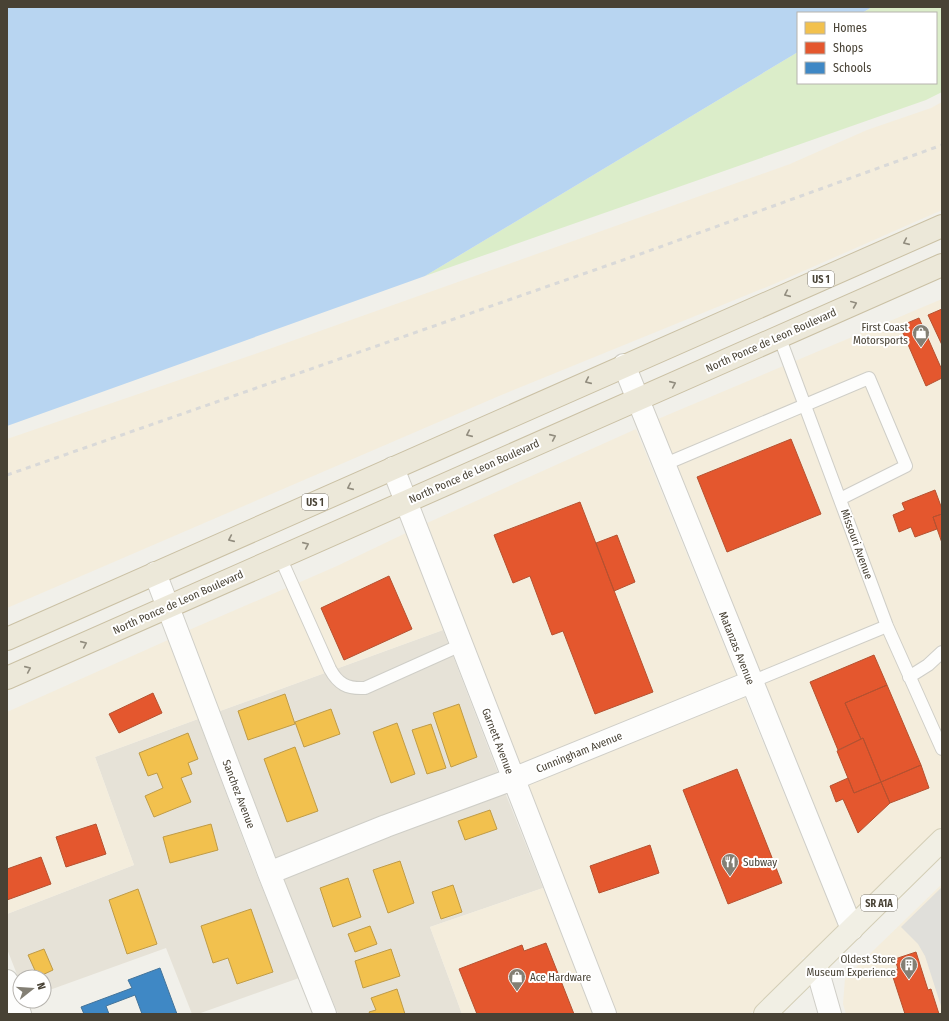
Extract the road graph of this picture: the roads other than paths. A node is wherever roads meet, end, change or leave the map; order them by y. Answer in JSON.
{"nodes":[{"id":1,"x":942,"y":226,"type":"edge"},
{"id":2,"x":942,"y":265,"type":"edge"},
{"id":3,"x":779,"y":336,"type":"junction"},
{"id":4,"x":624,"y":366,"type":"junction"},
{"id":5,"x":637,"y":400,"type":"junction"},
{"id":6,"x":805,"y":404,"type":"junction"},
{"id":7,"x":664,"y":465,"type":"junction"},
{"id":8,"x":393,"y":468,"type":"junction"},
{"id":9,"x":840,"y":499,"type":"junction"},
{"id":10,"x":406,"y":501,"type":"junction"},
{"id":11,"x":280,"y":557,"type":"junction"},
{"id":12,"x":155,"y":574,"type":"junction"},
{"id":13,"x":168,"y":606,"type":"junction"},
{"id":14,"x":887,"y":626,"type":"junction"},
{"id":15,"x":7,"y":639,"type":"edge"},
{"id":16,"x":461,"y":645,"type":"junction"},
{"id":17,"x":942,"y":652,"type":"edge"},
{"id":18,"x":909,"y":677,"type":"junction"},
{"id":19,"x":7,"y":678,"type":"edge"},
{"id":20,"x":751,"y":682,"type":"junction"},
{"id":21,"x":942,"y":749,"type":"edge"},
{"id":22,"x":513,"y":779,"type":"junction"},
{"id":23,"x":942,"y":840,"type":"edge"},
{"id":24,"x":269,"y":873,"type":"junction"},
{"id":25,"x":852,"y":929,"type":"junction"},
{"id":26,"x":816,"y":965,"type":"junction"},
{"id":27,"x":7,"y":981,"type":"edge"},
{"id":28,"x":20,"y":1014,"type":"edge"},
{"id":29,"x":325,"y":1014,"type":"edge"},
{"id":30,"x":605,"y":1014,"type":"edge"},
{"id":31,"x":765,"y":1014,"type":"edge"},
{"id":32,"x":830,"y":1014,"type":"edge"}],
"edges":[{"from":1,"to":4,"type":"highway","number":"US 1","one_way":true},
{"from":3,"to":2,"type":"highway","name":"North Ponce de Leon Boulevard","one_way":true},
{"from":5,"to":3,"type":"highway","name":"North Ponce de Leon Boulevard","one_way":true},
{"from":3,"to":6,"type":"lane","name":"Missouri Avenue"},
{"from":4,"to":5,"type":"street","name":"Matanzas Avenue"},
{"from":4,"to":8,"type":"highway","number":"US 1","one_way":true},
{"from":5,"to":7,"type":"street","name":"Matanzas Avenue"},
{"from":10,"to":5,"type":"highway","name":"North Ponce de Leon Boulevard","one_way":true},
{"from":6,"to":7,"type":"lane"},
{"from":6,"to":9,"type":"lane","name":"Missouri Avenue"},
{"from":6,"to":9,"type":"lane"},
{"from":7,"to":20,"type":"street","name":"Matanzas Avenue"},
{"from":8,"to":10,"type":"street","name":"Garnett Avenue"},
{"from":8,"to":12,"type":"highway","number":"US 1","one_way":true},
{"from":9,"to":14,"type":"lane","name":"Missouri Avenue"},
{"from":11,"to":10,"type":"highway","name":"North Ponce de Leon Boulevard","one_way":true},
{"from":10,"to":16,"type":"street","name":"Garnett Avenue"},
{"from":11,"to":13,"type":"highway","name":"North Ponce de Leon Boulevard"},
{"from":11,"to":16,"type":"lane"},
{"from":12,"to":13,"type":"street","name":"Sanchez Avenue"},
{"from":12,"to":15,"type":"highway","number":"US 1"},
{"from":19,"to":13,"type":"highway","name":"North Ponce de Leon Boulevard","one_way":true},
{"from":13,"to":24,"type":"street","name":"Sanchez Avenue"},
{"from":14,"to":18,"type":"lane","name":"Missouri Avenue"},
{"from":14,"to":20,"type":"lane","name":"Cunningham Avenue"},
{"from":16,"to":22,"type":"street","name":"Garnett Avenue"},
{"from":17,"to":18,"type":"lane"},
{"from":18,"to":21,"type":"lane","name":"Missouri Avenue"},
{"from":20,"to":22,"type":"street","name":"Cunningham Avenue"},
{"from":20,"to":25,"type":"street","name":"Matanzas Avenue"},
{"from":22,"to":24,"type":"street","name":"Cunningham Avenue"},
{"from":22,"to":30,"type":"street","name":"Garnett Avenue"},
{"from":23,"to":25,"type":"main road","number":"SR A1A"},
{"from":24,"to":29,"type":"street","name":"Sanchez Avenue"},
{"from":25,"to":26,"type":"main road","number":"SR A1A"},
{"from":26,"to":31,"type":"main road","number":"SR A1A"},
{"from":26,"to":32,"type":"street"},
{"from":27,"to":28,"type":"street"}]}
